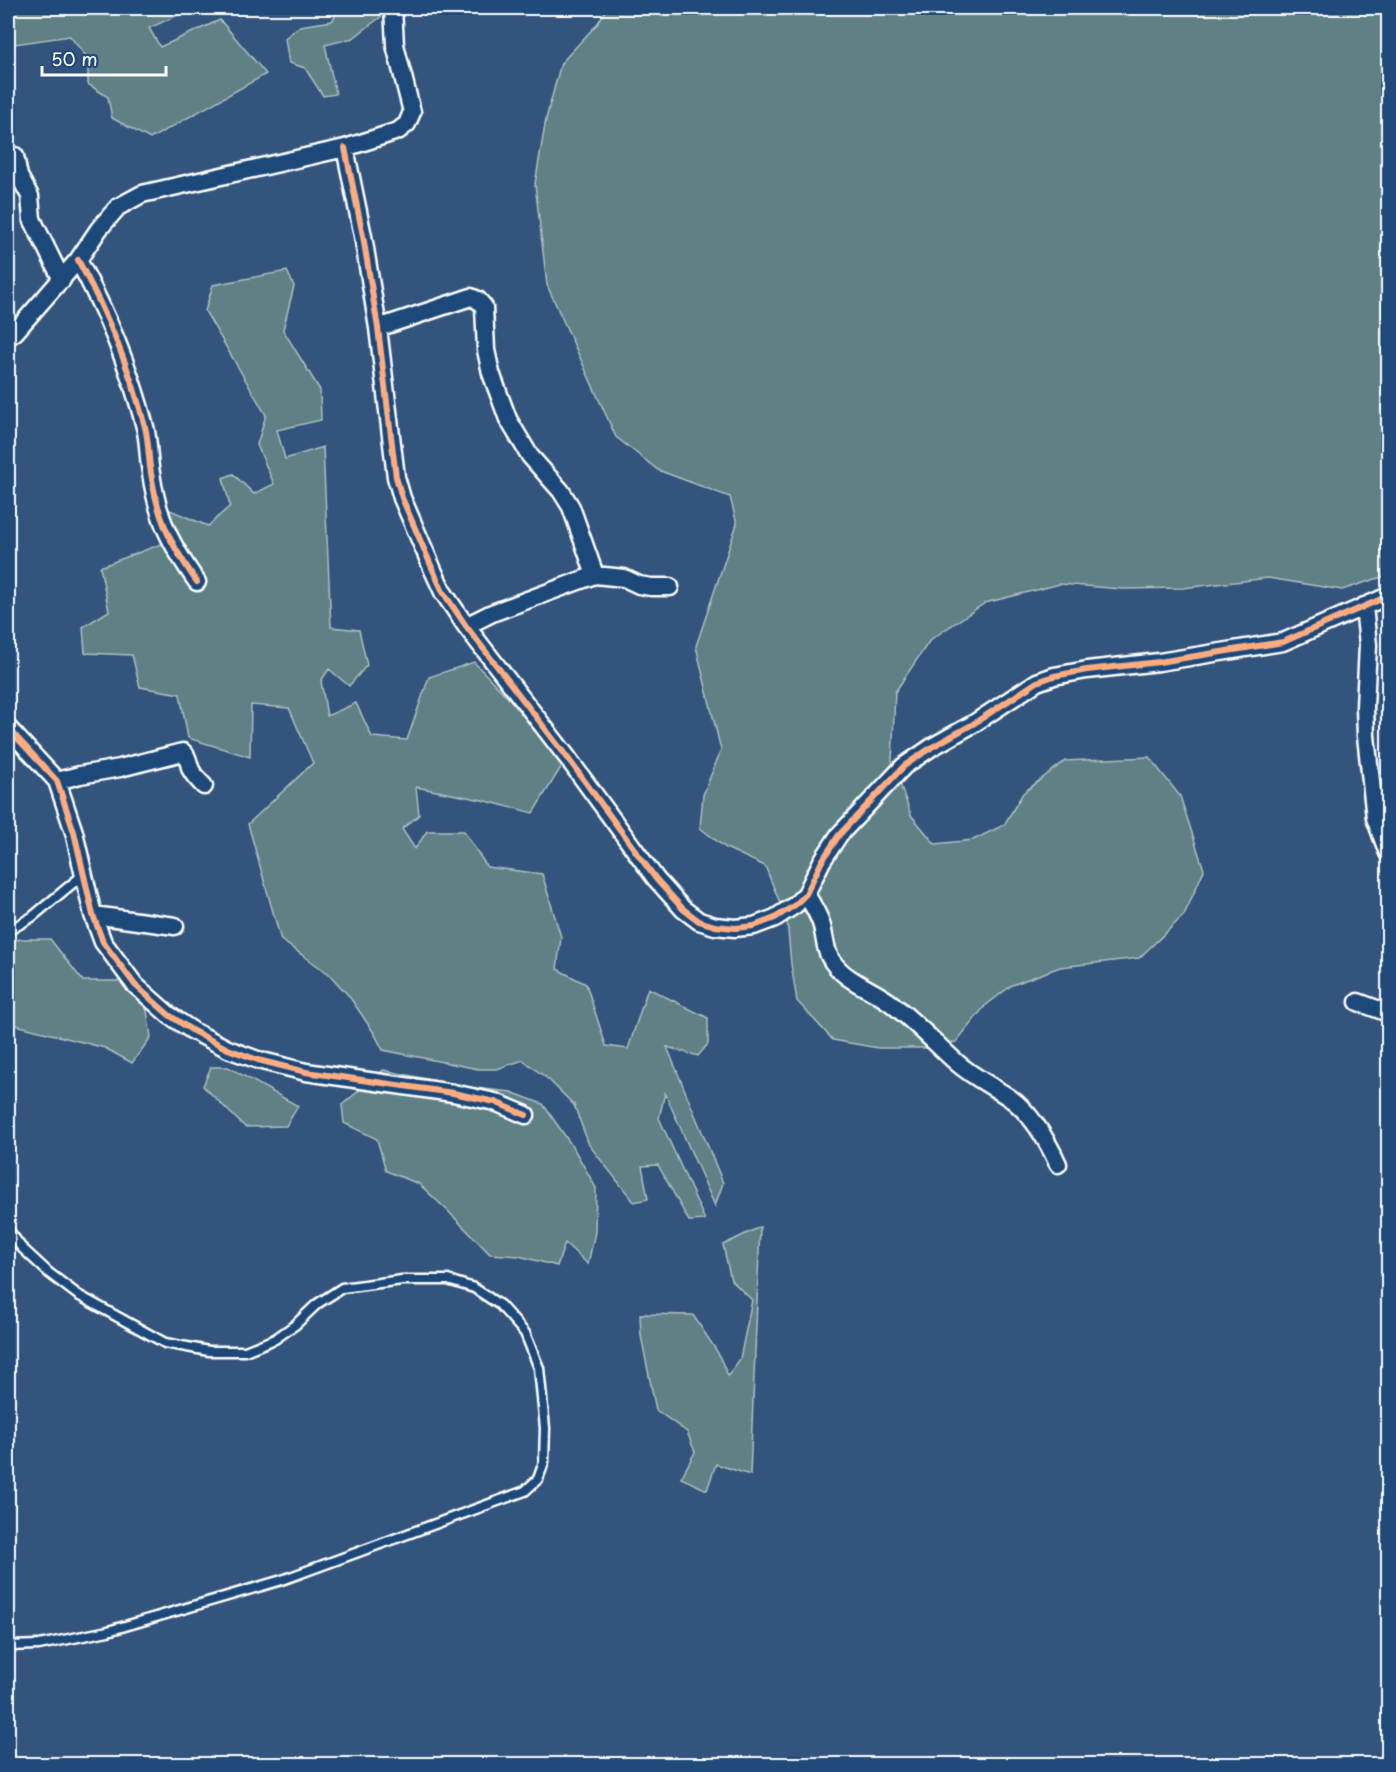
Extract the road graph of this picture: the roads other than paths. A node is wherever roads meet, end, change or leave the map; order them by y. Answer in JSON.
{"nodes":[{"id":1,"x":393,"y":8,"type":"edge"},
{"id":2,"x":345,"y":148,"type":"junction"},
{"id":3,"x":15,"y":156,"type":"dead end"},
{"id":4,"x":78,"y":261,"type":"junction"},
{"id":5,"x":62,"y":280,"type":"junction"},
{"id":6,"x":378,"y":328,"type":"junction"},
{"id":7,"x":8,"y":337,"type":"edge"},
{"id":8,"x":595,"y":576,"type":"junction"},
{"id":9,"x":197,"y":582,"type":"dead end"},
{"id":10,"x":670,"y":587,"type":"dead end"},
{"id":11,"x":1389,"y":596,"type":"edge"},
{"id":12,"x":1364,"y":606,"type":"junction"},
{"id":13,"x":466,"y":626,"type":"junction"},
{"id":14,"x":8,"y":728,"type":"edge"},
{"id":15,"x":57,"y":781,"type":"junction"},
{"id":16,"x":204,"y":786,"type":"dead end"},
{"id":17,"x":1389,"y":853,"type":"edge"},
{"id":18,"x":84,"y":874,"type":"junction"},
{"id":19,"x":806,"y":894,"type":"junction"},
{"id":20,"x":93,"y":915,"type":"junction"},
{"id":21,"x":175,"y":926,"type":"dead end"},
{"id":22,"x":8,"y":931,"type":"edge"},
{"id":23,"x":1358,"y":1002,"type":"dead end"},
{"id":24,"x":1389,"y":1013,"type":"edge"},
{"id":25,"x":526,"y":1114,"type":"dead end"},
{"id":26,"x":1058,"y":1164,"type":"dead end"},
{"id":27,"x":8,"y":1229,"type":"edge"},
{"id":28,"x":8,"y":1646,"type":"edge"}],
"edges":[{"from":1,"to":2,"type":"street"},
{"from":2,"to":4,"type":"street"},
{"from":2,"to":6,"type":"street"},
{"from":3,"to":5,"type":"street"},
{"from":4,"to":5,"type":"street"},
{"from":4,"to":9,"type":"street"},
{"from":5,"to":7,"type":"street"},
{"from":6,"to":8,"type":"street"},
{"from":6,"to":13,"type":"street"},
{"from":8,"to":10,"type":"street"},
{"from":8,"to":13,"type":"street"},
{"from":11,"to":12,"type":"street"},
{"from":12,"to":17,"type":"street"},
{"from":12,"to":19,"type":"street"},
{"from":13,"to":19,"type":"street"},
{"from":14,"to":15,"type":"street"},
{"from":15,"to":16,"type":"street"},
{"from":15,"to":18,"type":"street"},
{"from":18,"to":20,"type":"street"},
{"from":18,"to":22,"type":"lane"},
{"from":19,"to":26,"type":"street"},
{"from":20,"to":21,"type":"street"},
{"from":20,"to":25,"type":"street"},
{"from":23,"to":24,"type":"street"},
{"from":27,"to":28,"type":"lane"}]}
